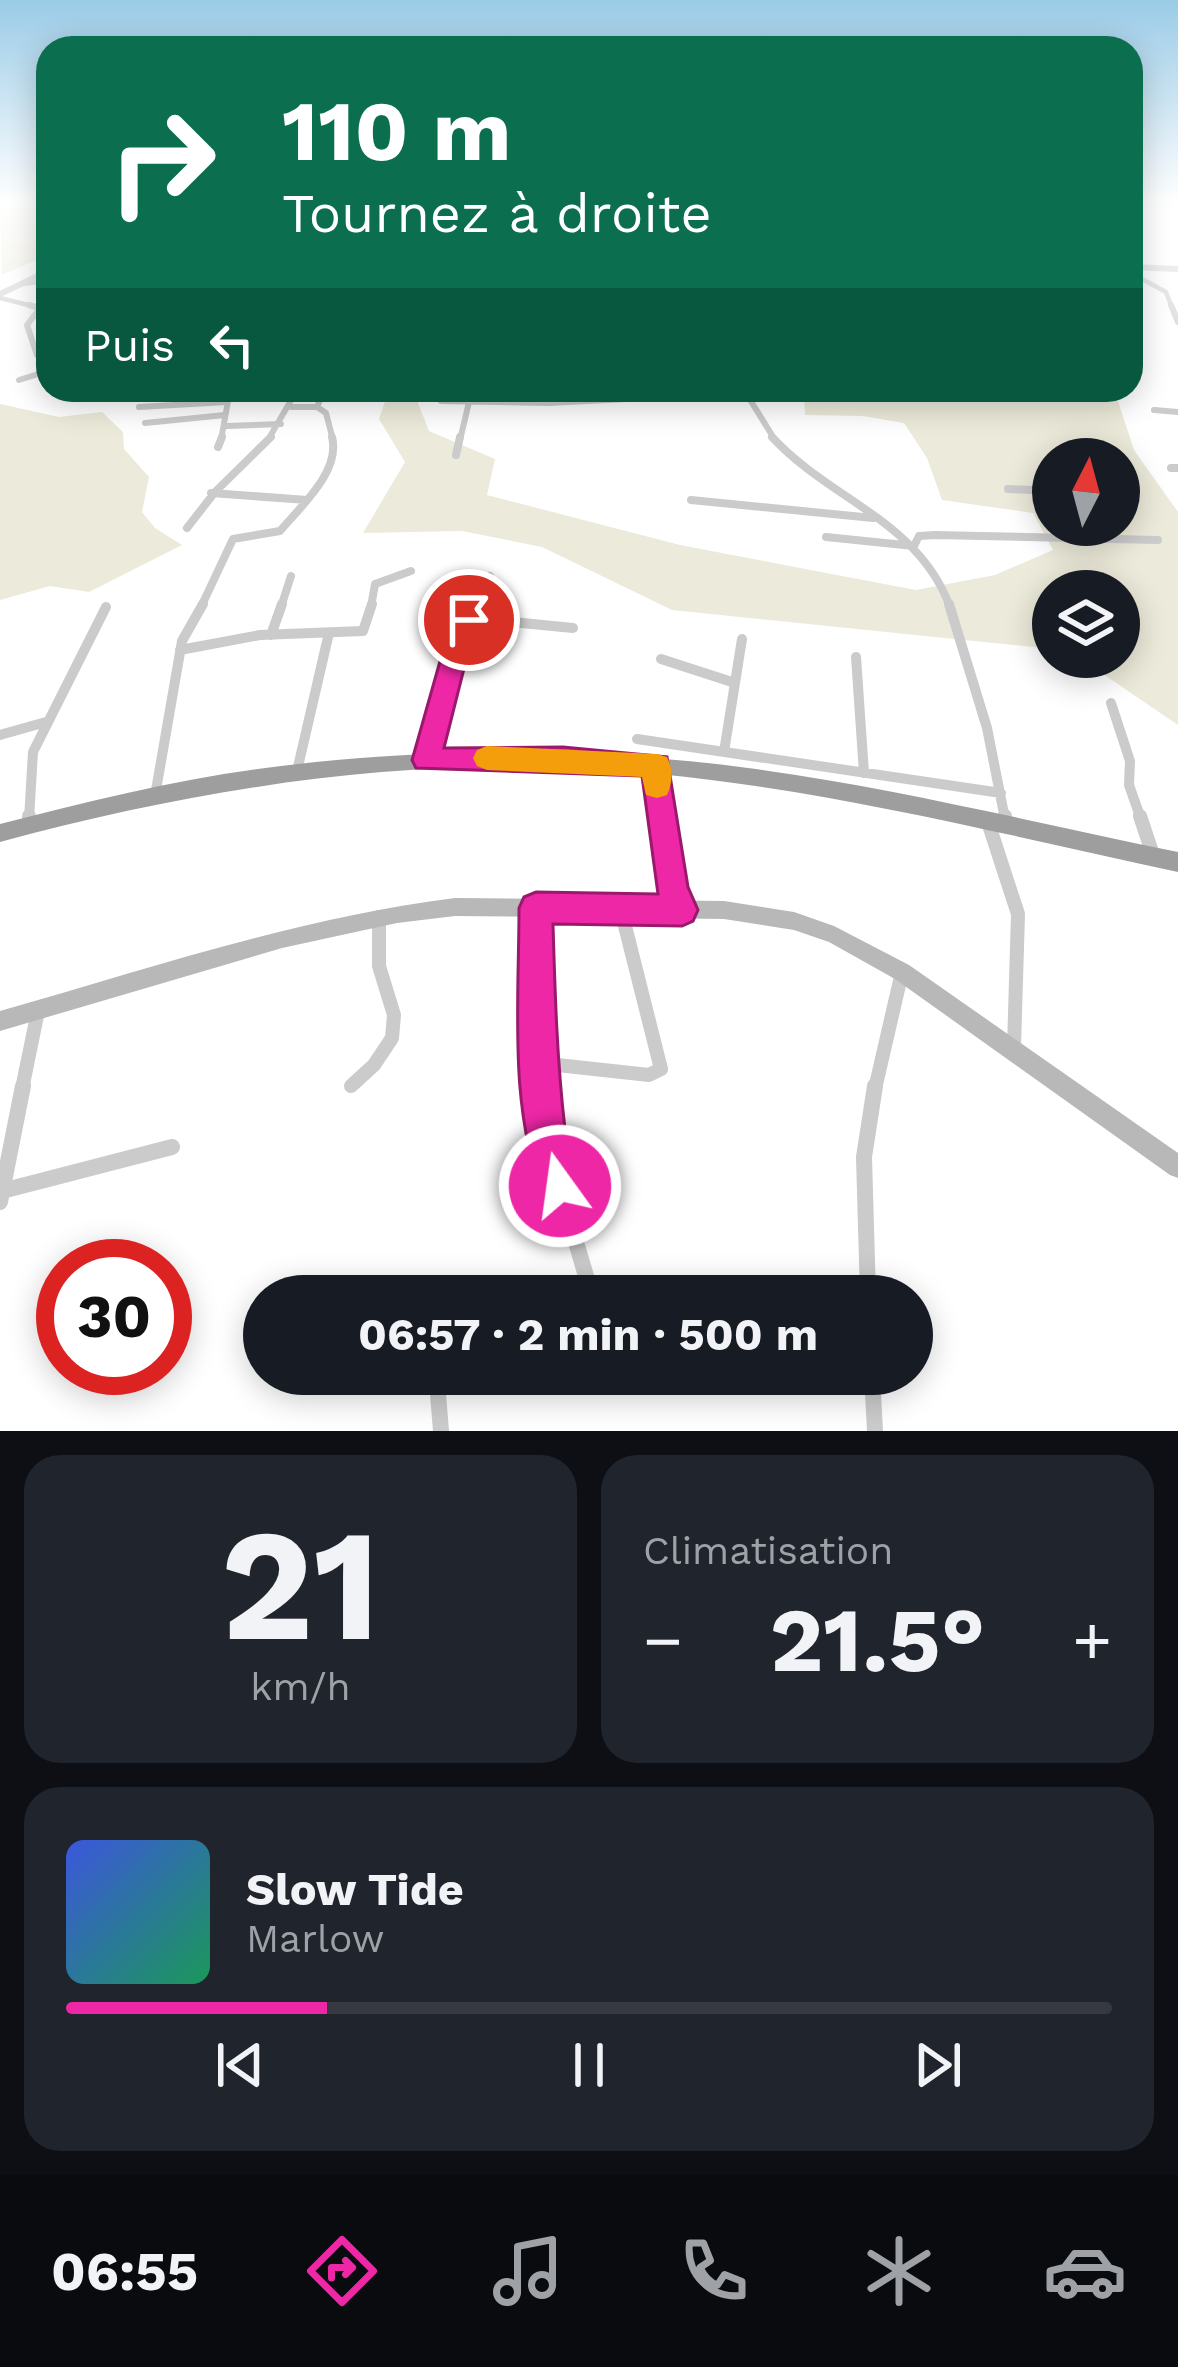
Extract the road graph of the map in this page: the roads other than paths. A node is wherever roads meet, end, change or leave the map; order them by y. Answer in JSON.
{"nodes":[{"id":1,"x":36,"y":277,"type":"edge"},
{"id":2,"x":1143,"y":278,"type":"edge"},
{"id":3,"x":36,"y":282,"type":"edge"},
{"id":4,"x":23,"y":284,"type":"junction"},
{"id":5,"x":0,"y":296,"type":"edge"},
{"id":6,"x":36,"y":307,"type":"edge"},
{"id":7,"x":36,"y":313,"type":"edge"},
{"id":8,"x":1178,"y":322,"type":"edge"},
{"id":9,"x":36,"y":350,"type":"edge"},
{"id":10,"x":36,"y":374,"type":"edge"},
{"id":11,"x":19,"y":380,"type":"dead end"},
{"id":12,"x":227,"y":402,"type":"joint"},
{"id":13,"x":293,"y":402,"type":"edge"},
{"id":14,"x":319,"y":402,"type":"edge"},
{"id":15,"x":469,"y":402,"type":"joint"},
{"id":16,"x":569,"y":402,"type":"edge"},
{"id":17,"x":750,"y":402,"type":"edge"},
{"id":18,"x":553,"y":403,"type":"joint"},
{"id":19,"x":139,"y":407,"type":"dead end"},
{"id":20,"x":291,"y":407,"type":"junction"},
{"id":21,"x":317,"y":407,"type":"junction"},
{"id":22,"x":1154,"y":410,"type":"dead end"},
{"id":23,"x":1178,"y":412,"type":"edge"},
{"id":24,"x":225,"y":415,"type":"junction"},
{"id":25,"x":146,"y":423,"type":"dead end"},
{"id":26,"x":281,"y":424,"type":"junction"},
{"id":27,"x":227,"y":426,"type":"junction"},
{"id":28,"x":218,"y":447,"type":"dead end"},
{"id":29,"x":457,"y":455,"type":"dead end"},
{"id":30,"x":1008,"y":489,"type":"dead end"},
{"id":31,"x":1032,"y":490,"type":"edge"},
{"id":32,"x":212,"y":494,"type":"junction"},
{"id":33,"x":307,"y":500,"type":"junction"},
{"id":34,"x":691,"y":500,"type":"dead end"},
{"id":35,"x":878,"y":519,"type":"junction"},
{"id":36,"x":188,"y":528,"type":"dead end"},
{"id":37,"x":826,"y":537,"type":"dead end"},
{"id":38,"x":1032,"y":538,"type":"edge"},
{"id":39,"x":1140,"y":540,"type":"edge"},
{"id":40,"x":1158,"y":540,"type":"dead end"},
{"id":41,"x":914,"y":546,"type":"junction"},
{"id":42,"x":411,"y":571,"type":"dead end"},
{"id":43,"x":291,"y":576,"type":"dead end"},
{"id":44,"x":490,"y":576,"type":"dead end"},
{"id":45,"x":106,"y":607,"type":"dead end"},
{"id":46,"x":464,"y":622,"type":"junction"},
{"id":47,"x":573,"y":628,"type":"dead end"},
{"id":48,"x":329,"y":633,"type":"junction"},
{"id":49,"x":272,"y":634,"type":"junction"},
{"id":50,"x":742,"y":639,"type":"dead end"},
{"id":51,"x":180,"y":650,"type":"junction"},
{"id":52,"x":856,"y":657,"type":"dead end"},
{"id":53,"x":662,"y":659,"type":"dead end"},
{"id":54,"x":735,"y":682,"type":"junction"},
{"id":55,"x":1111,"y":703,"type":"dead end"},
{"id":56,"x":46,"y":722,"type":"junction"},
{"id":57,"x":0,"y":735,"type":"edge"},
{"id":58,"x":637,"y":739,"type":"dead end"},
{"id":59,"x":724,"y":752,"type":"junction"},
{"id":60,"x":427,"y":760,"type":"junction"},
{"id":61,"x":657,"y":766,"type":"junction"},
{"id":62,"x":297,"y":771,"type":"junction"},
{"id":63,"x":864,"y":773,"type":"junction"},
{"id":64,"x":1001,"y":794,"type":"junction"},
{"id":65,"x":155,"y":796,"type":"junction"},
{"id":66,"x":29,"y":824,"type":"junction"},
{"id":67,"x":997,"y":824,"type":"junction"},
{"id":68,"x":0,"y":833,"type":"edge"},
{"id":69,"x":1154,"y":857,"type":"junction"},
{"id":70,"x":1178,"y":862,"type":"edge"},
{"id":71,"x":536,"y":908,"type":"junction"},
{"id":72,"x":621,"y":910,"type":"junction"},
{"id":73,"x":682,"y":910,"type":"junction"},
{"id":74,"x":379,"y":917,"type":"junction"},
{"id":75,"x":902,"y":972,"type":"junction"},
{"id":76,"x":38,"y":1011,"type":"junction"},
{"id":77,"x":0,"y":1021,"type":"edge"},
{"id":78,"x":1014,"y":1047,"type":"junction"},
{"id":79,"x":538,"y":1063,"type":"junction"},
{"id":80,"x":351,"y":1086,"type":"dead end"},
{"id":81,"x":172,"y":1148,"type":"dead end"},
{"id":82,"x":1178,"y":1167,"type":"edge"},
{"id":83,"x":1,"y":1196,"type":"edge"},
{"id":84,"x":586,"y":1275,"type":"edge"},
{"id":85,"x":867,"y":1275,"type":"edge"},
{"id":86,"x":438,"y":1395,"type":"edge"},
{"id":87,"x":873,"y":1395,"type":"edge"},
{"id":88,"x":441,"y":1431,"type":"edge"},
{"id":89,"x":875,"y":1431,"type":"edge"}],
"edges":[{"from":1,"to":4,"type":"street"},
{"from":2,"to":8,"type":"street"},
{"from":3,"to":4,"type":"street"},
{"from":4,"to":5,"type":"street"},
{"from":5,"to":6,"type":"street"},
{"from":7,"to":9,"type":"street"},
{"from":10,"to":11,"type":"street"},
{"from":12,"to":19,"type":"street"},
{"from":12,"to":24,"type":"street"},
{"from":13,"to":20,"type":"street"},
{"from":14,"to":21,"type":"street"},
{"from":15,"to":18,"type":"street"},
{"from":15,"to":29,"type":"street"},
{"from":16,"to":18,"type":"street"},
{"from":17,"to":35,"type":"street"},
{"from":20,"to":21,"type":"street"},
{"from":20,"to":26,"type":"street"},
{"from":21,"to":33,"type":"street"},
{"from":22,"to":23,"type":"street"},
{"from":24,"to":25,"type":"street"},
{"from":24,"to":27,"type":"street"},
{"from":26,"to":27,"type":"street"},
{"from":26,"to":32,"type":"street"},
{"from":27,"to":28,"type":"street"},
{"from":30,"to":31,"type":"street"},
{"from":32,"to":33,"type":"street"},
{"from":32,"to":36,"type":"street"},
{"from":33,"to":51,"type":"street"},
{"from":34,"to":35,"type":"street"},
{"from":35,"to":41,"type":"street"},
{"from":37,"to":41,"type":"street"},
{"from":38,"to":41,"type":"street"},
{"from":39,"to":40,"type":"street"},
{"from":41,"to":64,"type":"street"},
{"from":42,"to":48,"type":"street"},
{"from":43,"to":49,"type":"street"},
{"from":44,"to":46,"type":"street"},
{"from":45,"to":56,"type":"street"},
{"from":46,"to":47,"type":"street"},
{"from":46,"to":60,"type":"street"},
{"from":48,"to":49,"type":"street"},
{"from":48,"to":62,"type":"street"},
{"from":49,"to":51,"type":"street"},
{"from":50,"to":54,"type":"street"},
{"from":51,"to":65,"type":"street"},
{"from":52,"to":63,"type":"street"},
{"from":53,"to":54,"type":"street"},
{"from":54,"to":59,"type":"street"},
{"from":55,"to":69,"type":"street"},
{"from":56,"to":57,"type":"street"},
{"from":56,"to":66,"type":"street"},
{"from":58,"to":59,"type":"street"},
{"from":59,"to":63,"type":"street"},
{"from":60,"to":61,"type":"highway"},
{"from":60,"to":62,"type":"highway"},
{"from":61,"to":67,"type":"highway"},
{"from":61,"to":73,"type":"street"},
{"from":62,"to":65,"type":"highway"},
{"from":63,"to":64,"type":"street"},
{"from":64,"to":67,"type":"street"},
{"from":65,"to":66,"type":"highway"},
{"from":66,"to":68,"type":"highway"},
{"from":67,"to":69,"type":"highway"},
{"from":67,"to":78,"type":"street"},
{"from":69,"to":70,"type":"highway"},
{"from":71,"to":72,"type":"main road"},
{"from":71,"to":74,"type":"main road"},
{"from":71,"to":79,"type":"street"},
{"from":72,"to":73,"type":"main road"},
{"from":72,"to":79,"type":"street"},
{"from":73,"to":75,"type":"main road"},
{"from":74,"to":76,"type":"main road"},
{"from":74,"to":80,"type":"street"},
{"from":75,"to":78,"type":"main road"},
{"from":75,"to":85,"type":"street"},
{"from":76,"to":77,"type":"main road"},
{"from":76,"to":83,"type":"street"},
{"from":78,"to":82,"type":"main road"},
{"from":79,"to":84,"type":"street"},
{"from":81,"to":83,"type":"street"},
{"from":86,"to":88,"type":"street"},
{"from":87,"to":89,"type":"street"}]}
